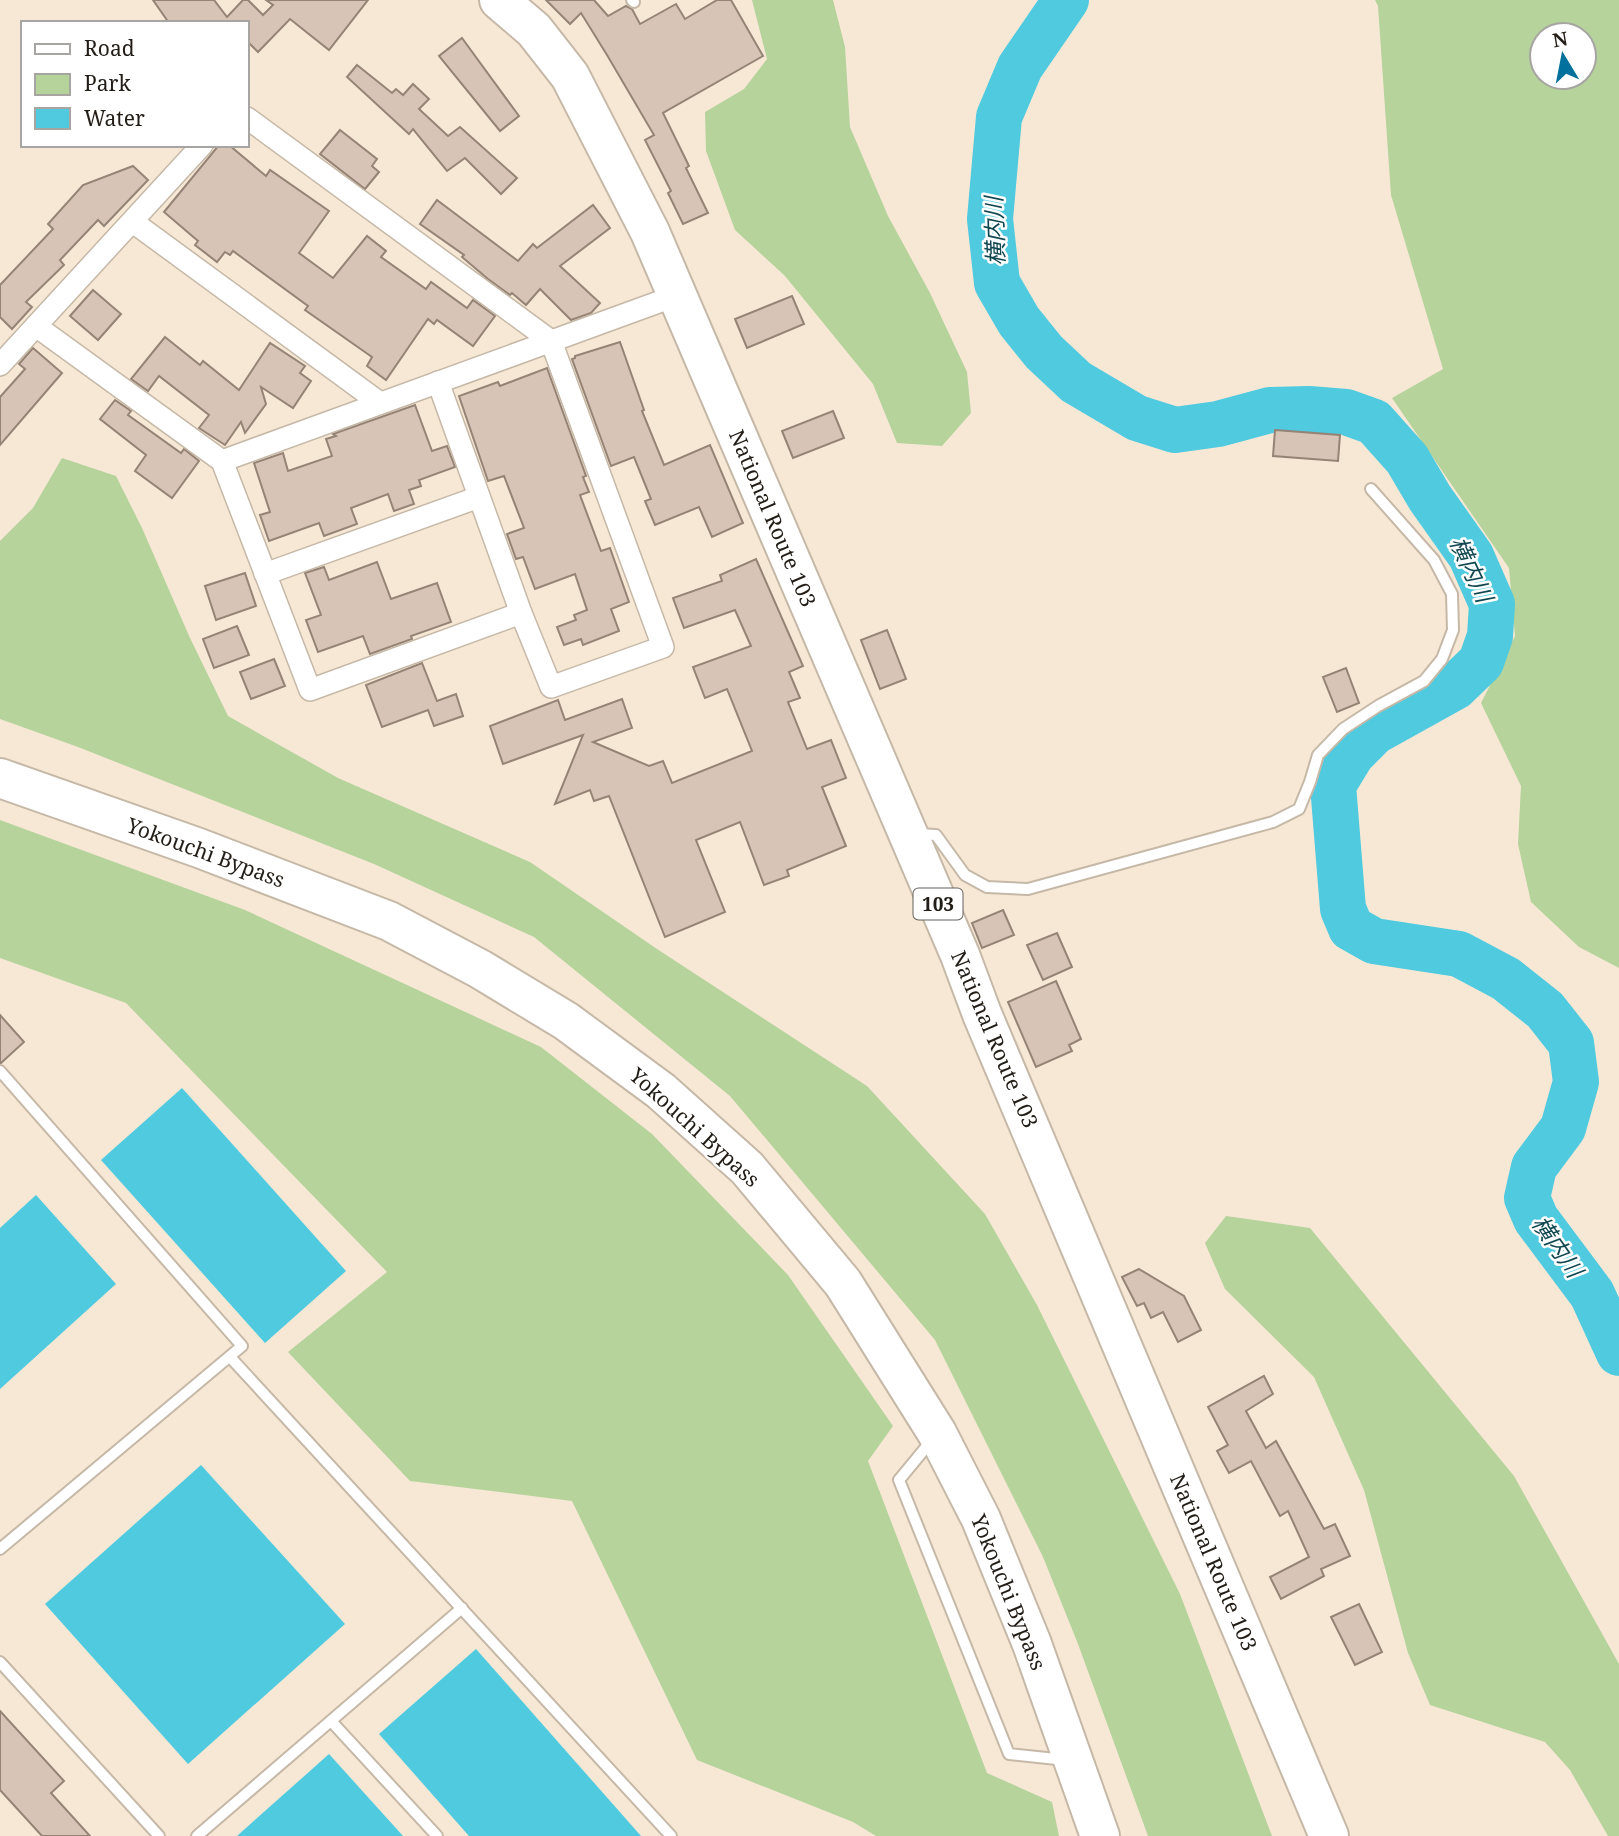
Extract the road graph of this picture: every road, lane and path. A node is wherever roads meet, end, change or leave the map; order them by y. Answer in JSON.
{"nodes":[{"id":1,"x":499,"y":0,"type":"edge"},
{"id":2,"x":248,"y":119,"type":"edge"},
{"id":3,"x":200,"y":147,"type":"edge"},
{"id":4,"x":133,"y":222,"type":"junction"},
{"id":5,"x":678,"y":295,"type":"junction"},
{"id":6,"x":36,"y":326,"type":"junction"},
{"id":7,"x":551,"y":341,"type":"junction"},
{"id":8,"x":0,"y":365,"type":"edge"},
{"id":9,"x":438,"y":382,"type":"junction"},
{"id":10,"x":380,"y":403,"type":"junction"},
{"id":11,"x":222,"y":461,"type":"junction"},
{"id":12,"x":1371,"y":489,"type":"dead end"},
{"id":13,"x":479,"y":496,"type":"junction"},
{"id":14,"x":265,"y":574,"type":"junction"},
{"id":15,"x":521,"y":614,"type":"junction"},
{"id":16,"x":0,"y":778,"type":"edge"},
{"id":17,"x":907,"y":833,"type":"junction"},
{"id":18,"x":0,"y":1071,"type":"edge"},
{"id":19,"x":230,"y":1357,"type":"junction"},
{"id":20,"x":937,"y":1433,"type":"junction"},
{"id":21,"x":0,"y":1549,"type":"edge"},
{"id":22,"x":462,"y":1608,"type":"junction"},
{"id":23,"x":0,"y":1662,"type":"edge"},
{"id":24,"x":331,"y":1721,"type":"junction"},
{"id":25,"x":1072,"y":1761,"type":"junction"},
{"id":26,"x":159,"y":1836,"type":"edge"},
{"id":27,"x":197,"y":1836,"type":"edge"},
{"id":28,"x":437,"y":1836,"type":"edge"},
{"id":29,"x":671,"y":1836,"type":"edge"},
{"id":30,"x":1100,"y":1836,"type":"edge"},
{"id":31,"x":1329,"y":1836,"type":"edge"}],
"edges":[{"from":1,"to":5,"type":"highway","name":"National Route 103","number":"103"},
{"from":2,"to":7,"type":"street"},
{"from":3,"to":4,"type":"street"},
{"from":4,"to":6,"type":"street"},
{"from":4,"to":10,"type":"street"},
{"from":5,"to":7,"type":"street"},
{"from":5,"to":17,"type":"highway","name":"National Route 103","number":"103"},
{"from":6,"to":8,"type":"street"},
{"from":6,"to":11,"type":"street"},
{"from":7,"to":9,"type":"street"},
{"from":7,"to":15,"type":"street"},
{"from":9,"to":10,"type":"street"},
{"from":9,"to":13,"type":"street"},
{"from":10,"to":11,"type":"street"},
{"from":11,"to":14,"type":"street"},
{"from":12,"to":17,"type":"lane"},
{"from":13,"to":14,"type":"street"},
{"from":13,"to":15,"type":"street"},
{"from":14,"to":15,"type":"street"},
{"from":16,"to":20,"type":"highway","name":"Yokouchi Bypass"},
{"from":17,"to":31,"type":"highway","name":"National Route 103","number":"103"},
{"from":18,"to":19,"type":"lane"},
{"from":19,"to":21,"type":"lane"},
{"from":19,"to":22,"type":"lane"},
{"from":20,"to":25,"type":"highway","name":"Yokouchi Bypass"},
{"from":20,"to":25,"type":"lane"},
{"from":22,"to":24,"type":"lane"},
{"from":22,"to":29,"type":"lane"},
{"from":23,"to":26,"type":"lane"},
{"from":24,"to":27,"type":"lane"},
{"from":24,"to":28,"type":"lane"},
{"from":25,"to":30,"type":"highway","name":"Yokouchi Bypass"}]}
